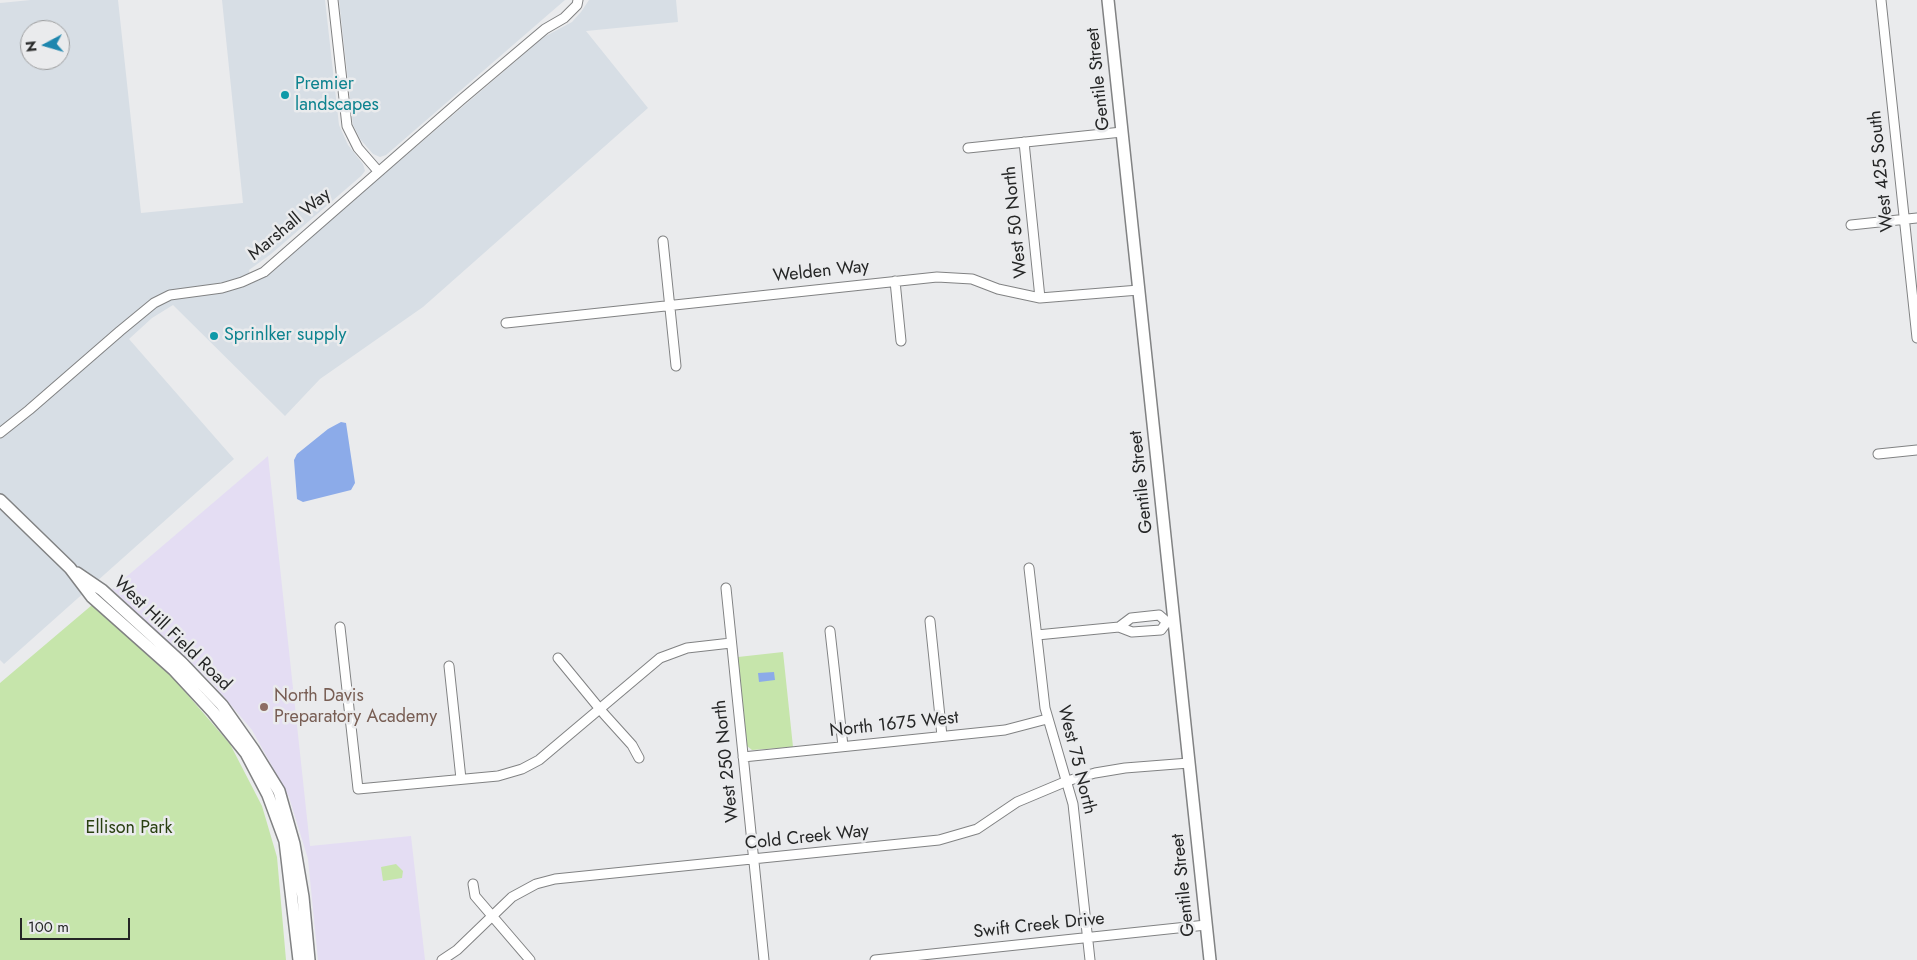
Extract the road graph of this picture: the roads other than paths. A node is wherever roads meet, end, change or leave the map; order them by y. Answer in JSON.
{"nodes":[{"id":1,"x":333,"y":0,"type":"edge"},
{"id":2,"x":578,"y":0,"type":"edge"},
{"id":3,"x":1108,"y":0,"type":"edge"},
{"id":4,"x":1881,"y":0,"type":"edge"},
{"id":5,"x":1122,"y":132,"type":"junction"},
{"id":6,"x":1024,"y":142,"type":"junction"},
{"id":7,"x":968,"y":148,"type":"dead end"},
{"id":8,"x":378,"y":171,"type":"junction"},
{"id":9,"x":1917,"y":218,"type":"edge"},
{"id":10,"x":1904,"y":219,"type":"junction"},
{"id":11,"x":1851,"y":225,"type":"dead end"},
{"id":12,"x":663,"y":242,"type":"dead end"},
{"id":13,"x":895,"y":280,"type":"junction"},
{"id":14,"x":1139,"y":290,"type":"junction"},
{"id":15,"x":1040,"y":298,"type":"junction"},
{"id":16,"x":669,"y":305,"type":"junction"},
{"id":17,"x":506,"y":323,"type":"dead end"},
{"id":18,"x":1917,"y":338,"type":"edge"},
{"id":19,"x":902,"y":341,"type":"dead end"},
{"id":20,"x":676,"y":366,"type":"dead end"},
{"id":21,"x":0,"y":433,"type":"edge"},
{"id":22,"x":1917,"y":450,"type":"edge"},
{"id":23,"x":1878,"y":454,"type":"dead end"},
{"id":24,"x":0,"y":500,"type":"edge"},
{"id":25,"x":70,"y":568,"type":"junction"},
{"id":26,"x":1029,"y":568,"type":"dead end"},
{"id":27,"x":726,"y":588,"type":"dead end"},
{"id":28,"x":930,"y":621,"type":"dead end"},
{"id":29,"x":1170,"y":621,"type":"junction"},
{"id":30,"x":1119,"y":627,"type":"junction"},
{"id":31,"x":340,"y":628,"type":"dead end"},
{"id":32,"x":830,"y":631,"type":"dead end"},
{"id":33,"x":1037,"y":635,"type":"junction"},
{"id":34,"x":731,"y":642,"type":"junction"},
{"id":35,"x":558,"y":658,"type":"dead end"},
{"id":36,"x":449,"y":666,"type":"dead end"},
{"id":37,"x":600,"y":709,"type":"junction"},
{"id":38,"x":1047,"y":719,"type":"junction"},
{"id":39,"x":942,"y":736,"type":"junction"},
{"id":40,"x":843,"y":746,"type":"junction"},
{"id":41,"x":743,"y":757,"type":"junction"},
{"id":42,"x":640,"y":758,"type":"dead end"},
{"id":43,"x":1189,"y":763,"type":"junction"},
{"id":44,"x":461,"y":779,"type":"junction"},
{"id":45,"x":1067,"y":781,"type":"junction"},
{"id":46,"x":754,"y":860,"type":"junction"},
{"id":47,"x":473,"y":884,"type":"dead end"},
{"id":48,"x":492,"y":916,"type":"junction"},
{"id":49,"x":1206,"y":925,"type":"junction"},
{"id":50,"x":1087,"y":937,"type":"junction"},
{"id":51,"x":299,"y":960,"type":"edge"},
{"id":52,"x":309,"y":960,"type":"edge"},
{"id":53,"x":442,"y":960,"type":"edge"},
{"id":54,"x":530,"y":960,"type":"edge"},
{"id":55,"x":764,"y":960,"type":"edge"},
{"id":56,"x":875,"y":960,"type":"edge"},
{"id":57,"x":1090,"y":960,"type":"edge"},
{"id":58,"x":1210,"y":960,"type":"edge"}],
"edges":[{"from":1,"to":8,"type":"street"},
{"from":2,"to":8,"type":"street","name":"Marshall Way"},
{"from":3,"to":5,"type":"main road","name":"Gentile Street"},
{"from":4,"to":10,"type":"street","name":"West 425 South"},
{"from":5,"to":6,"type":"street"},
{"from":5,"to":14,"type":"main road","name":"Gentile Street"},
{"from":6,"to":7,"type":"street"},
{"from":6,"to":15,"type":"street","name":"West 50 North"},
{"from":8,"to":21,"type":"street","name":"Marshall Way"},
{"from":9,"to":10,"type":"street"},
{"from":10,"to":11,"type":"street"},
{"from":10,"to":18,"type":"street","name":"West 425 South"},
{"from":12,"to":16,"type":"street"},
{"from":13,"to":15,"type":"street","name":"Welden Way"},
{"from":13,"to":16,"type":"street","name":"Welden Way"},
{"from":13,"to":19,"type":"street"},
{"from":14,"to":15,"type":"street","name":"Welden Way"},
{"from":14,"to":29,"type":"main road","name":"Gentile Street"},
{"from":16,"to":17,"type":"street","name":"Welden Way"},
{"from":16,"to":20,"type":"street"},
{"from":22,"to":23,"type":"street"},
{"from":24,"to":25,"type":"main road","name":"West Hill Field Road"},
{"from":25,"to":51,"type":"main road","name":"West Hill Field Road"},
{"from":25,"to":52,"type":"main road","name":"West Hill Field Road"},
{"from":26,"to":33,"type":"street","name":"West 75 North"},
{"from":27,"to":34,"type":"street","name":"West 250 North"},
{"from":28,"to":39,"type":"street"},
{"from":29,"to":30,"type":"street"},
{"from":29,"to":30,"type":"street"},
{"from":29,"to":43,"type":"main road","name":"Gentile Street"},
{"from":30,"to":33,"type":"street"},
{"from":31,"to":44,"type":"street"},
{"from":32,"to":40,"type":"street"},
{"from":33,"to":38,"type":"street","name":"West 75 North"},
{"from":34,"to":37,"type":"street"},
{"from":34,"to":41,"type":"street","name":"West 250 North"},
{"from":35,"to":37,"type":"street"},
{"from":36,"to":44,"type":"street"},
{"from":37,"to":42,"type":"street"},
{"from":37,"to":44,"type":"street"},
{"from":38,"to":39,"type":"street","name":"North 1675 West"},
{"from":38,"to":45,"type":"street","name":"West 75 North"},
{"from":39,"to":40,"type":"street","name":"North 1675 West"},
{"from":40,"to":41,"type":"street","name":"North 1675 West"},
{"from":41,"to":46,"type":"street","name":"West 250 North"},
{"from":43,"to":45,"type":"street","name":"Cold Creek Way"},
{"from":43,"to":49,"type":"main road","name":"Gentile Street"},
{"from":45,"to":46,"type":"street","name":"Cold Creek Way"},
{"from":45,"to":50,"type":"street","name":"West 75 North"},
{"from":46,"to":48,"type":"street","name":"Cold Creek Way"},
{"from":46,"to":55,"type":"street","name":"West 250 North"},
{"from":47,"to":48,"type":"street"},
{"from":48,"to":53,"type":"street","name":"Cold Creek Way"},
{"from":48,"to":54,"type":"street"},
{"from":49,"to":50,"type":"street","name":"Swift Creek Drive"},
{"from":49,"to":58,"type":"main road","name":"Gentile Street"},
{"from":50,"to":56,"type":"street","name":"Swift Creek Drive"},
{"from":50,"to":57,"type":"street","name":"West 75 North"}]}
